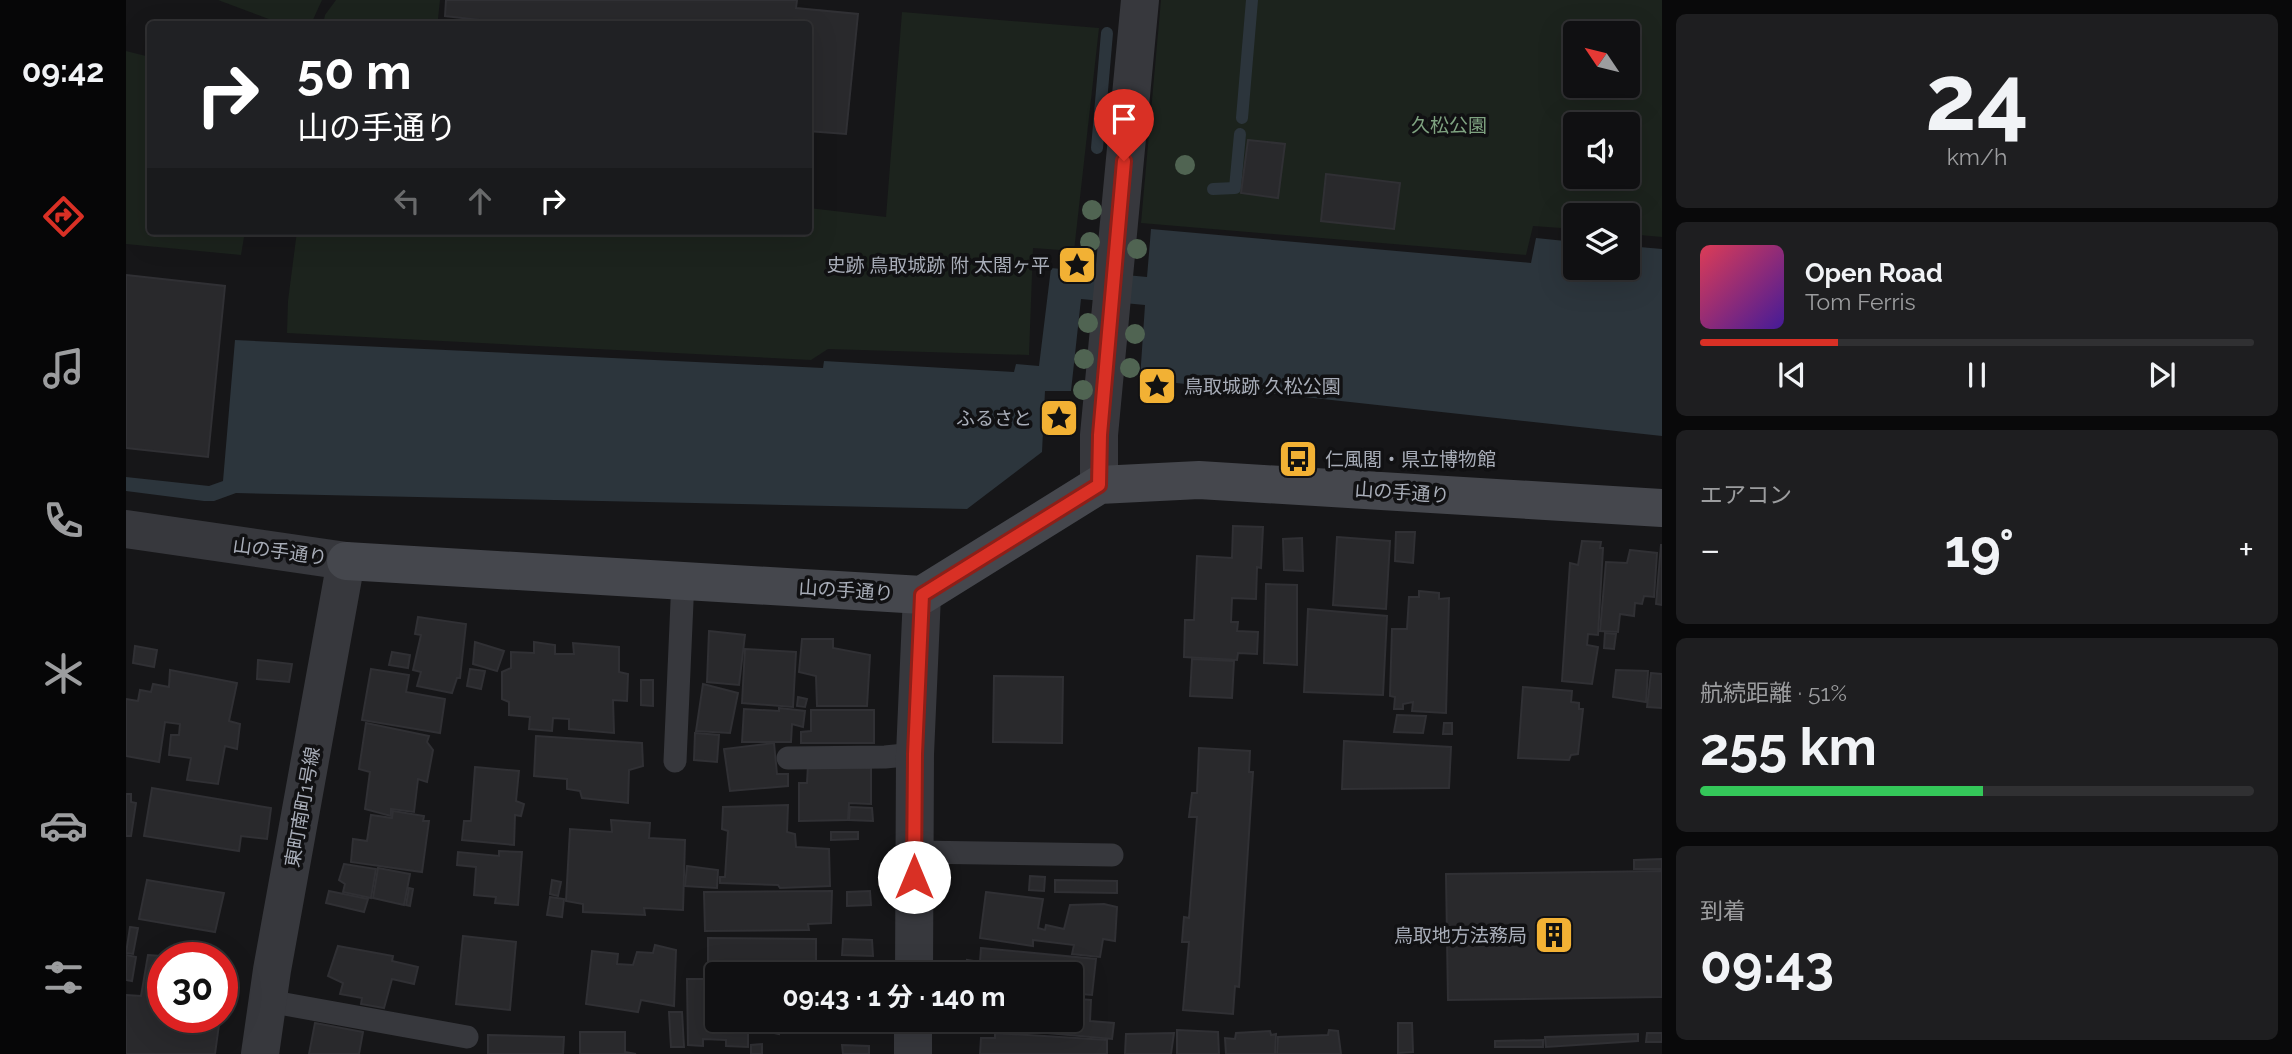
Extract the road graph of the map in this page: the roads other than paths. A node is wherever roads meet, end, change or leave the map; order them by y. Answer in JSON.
{"nodes":[{"id":1,"x":1140,"y":0,"type":"edge"},
{"id":2,"x":1099,"y":485,"type":"junction"},
{"id":3,"x":1662,"y":508,"type":"edge"},
{"id":4,"x":126,"y":528,"type":"edge"},
{"id":5,"x":346,"y":561,"type":"junction"},
{"id":6,"x":683,"y":579,"type":"junction"},
{"id":7,"x":922,"y":595,"type":"junction"},
{"id":8,"x":915,"y":754,"type":"junction"},
{"id":9,"x":788,"y":758,"type":"dead end"},
{"id":10,"x":675,"y":761,"type":"dead end"},
{"id":11,"x":914,"y":852,"type":"junction"},
{"id":12,"x":1112,"y":855,"type":"dead end"},
{"id":13,"x":914,"y":962,"type":"edge"},
{"id":14,"x":268,"y":1001,"type":"junction"},
{"id":15,"x":913,"y":1032,"type":"edge"},
{"id":16,"x":467,"y":1037,"type":"dead end"},
{"id":17,"x":260,"y":1054,"type":"edge"},
{"id":18,"x":913,"y":1054,"type":"edge"}],
"edges":[{"from":1,"to":2,"type":"street"},
{"from":2,"to":3,"type":"street","name":"山の手通り"},
{"from":2,"to":7,"type":"street","name":"山の手通り"},
{"from":4,"to":5,"type":"street","name":"山の手通り"},
{"from":5,"to":6,"type":"street","name":"山の手通り"},
{"from":5,"to":14,"type":"street","name":"東町南町1号線"},
{"from":6,"to":7,"type":"street","name":"山の手通り"},
{"from":6,"to":10,"type":"lane"},
{"from":7,"to":8,"type":"street"},
{"from":8,"to":9,"type":"lane"},
{"from":8,"to":11,"type":"street"},
{"from":11,"to":12,"type":"lane"},
{"from":11,"to":13,"type":"street"},
{"from":14,"to":16,"type":"lane"},
{"from":14,"to":17,"type":"street","name":"東町南町1号線"},
{"from":15,"to":18,"type":"street"}]}
